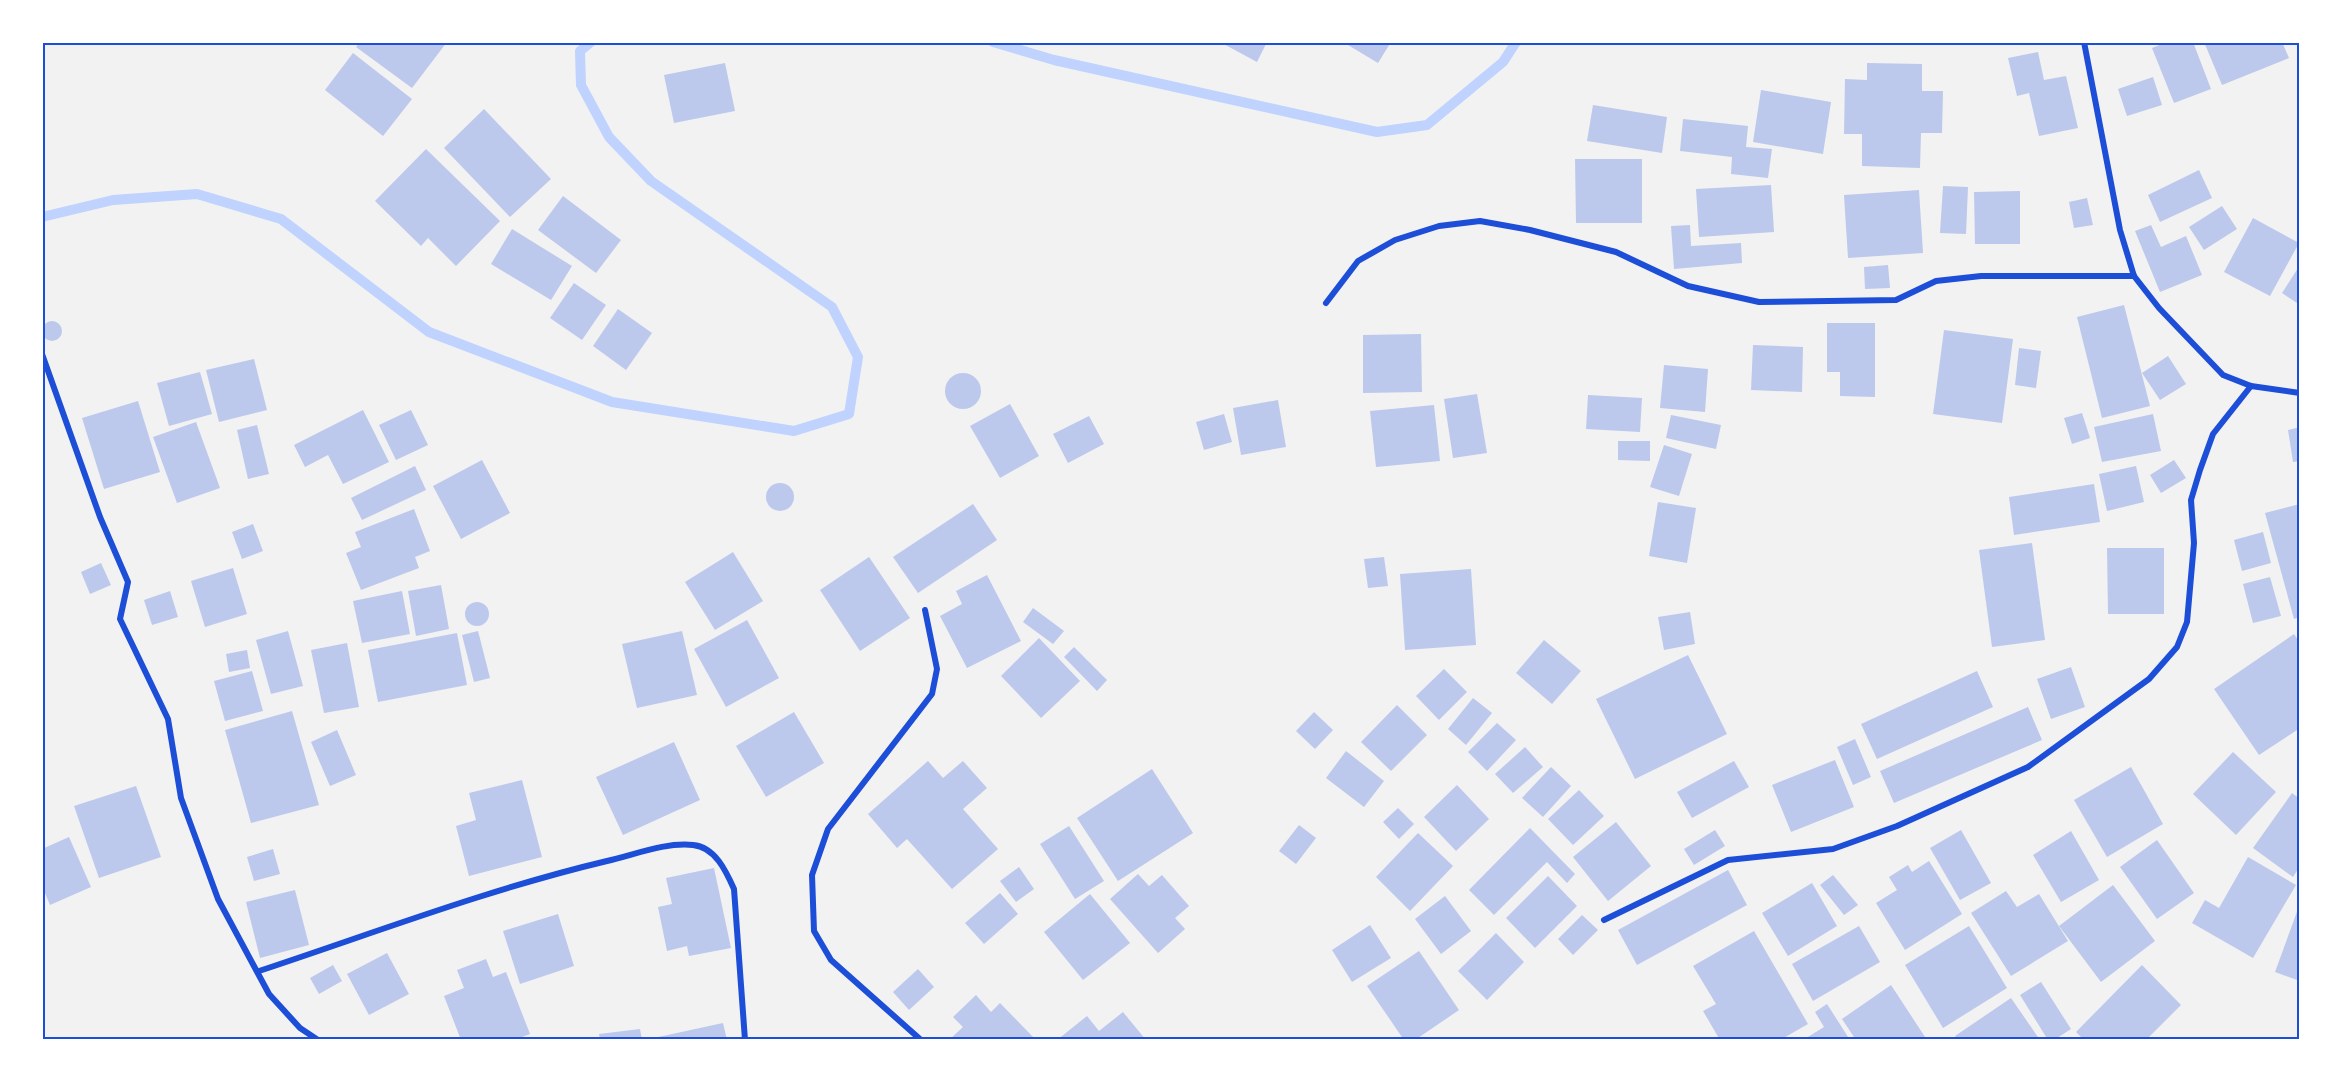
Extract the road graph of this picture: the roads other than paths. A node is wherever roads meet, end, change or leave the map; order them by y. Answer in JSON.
{"nodes":[{"id":1,"x":2084,"y":42,"type":"edge"},
{"id":2,"x":2134,"y":276,"type":"junction"},
{"id":3,"x":1326,"y":303,"type":"dead end"},
{"id":4,"x":42,"y":354,"type":"edge"},
{"id":5,"x":2251,"y":386,"type":"junction"},
{"id":6,"x":2300,"y":393,"type":"edge"},
{"id":7,"x":925,"y":610,"type":"dead end"},
{"id":8,"x":1604,"y":920,"type":"dead end"},
{"id":9,"x":259,"y":971,"type":"junction"},
{"id":10,"x":318,"y":1040,"type":"edge"},
{"id":11,"x":745,"y":1040,"type":"edge"},
{"id":12,"x":921,"y":1040,"type":"edge"}],
"edges":[{"from":1,"to":2,"type":"street"},
{"from":2,"to":3,"type":"street"},
{"from":2,"to":5,"type":"street"},
{"from":4,"to":9,"type":"street"},
{"from":5,"to":6,"type":"street"},
{"from":5,"to":8,"type":"street"},
{"from":7,"to":12,"type":"street"},
{"from":9,"to":10,"type":"street"},
{"from":9,"to":11,"type":"street"}]}
